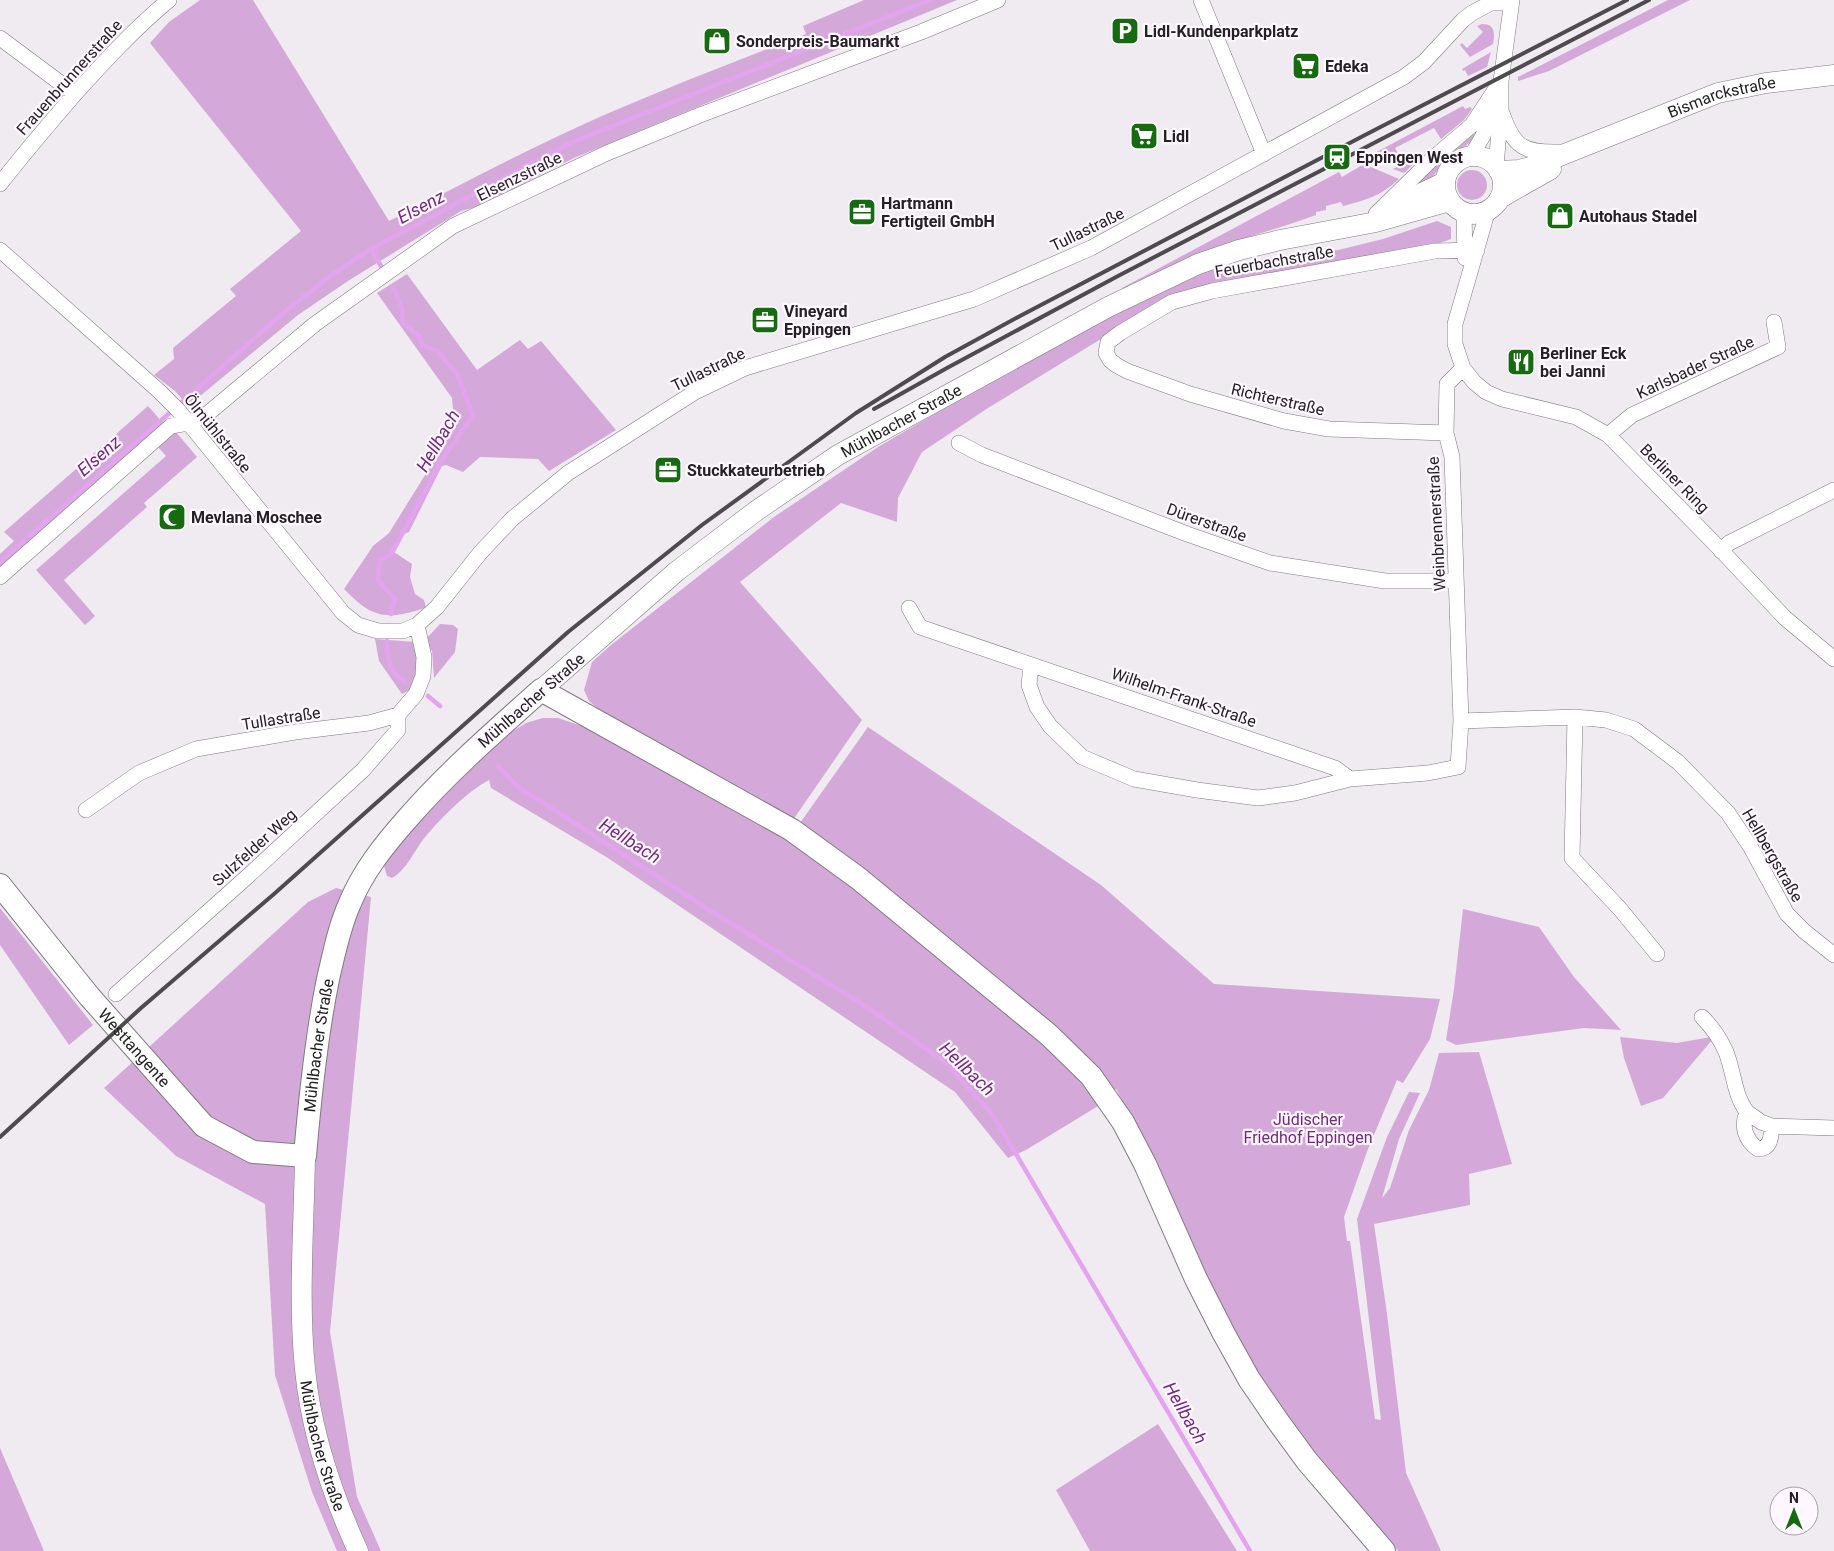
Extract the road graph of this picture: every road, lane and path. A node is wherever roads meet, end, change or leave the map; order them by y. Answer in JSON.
{"nodes":[{"id":1,"x":169,"y":0,"type":"edge"},
{"id":2,"x":998,"y":0,"type":"edge"},
{"id":3,"x":1201,"y":0,"type":"edge"},
{"id":4,"x":1512,"y":2,"type":"edge"},
{"id":5,"x":0,"y":38,"type":"edge"},
{"id":6,"x":1834,"y":74,"type":"edge"},
{"id":7,"x":1501,"y":81,"type":"junction"},
{"id":8,"x":75,"y":94,"type":"junction"},
{"id":9,"x":1501,"y":109,"type":"junction"},
{"id":10,"x":1614,"y":135,"type":"junction"},
{"id":11,"x":1568,"y":152,"type":"junction"},
{"id":12,"x":1264,"y":154,"type":"junction"},
{"id":13,"x":1471,"y":156,"type":"junction"},
{"id":14,"x":1498,"y":169,"type":"junction"},
{"id":15,"x":0,"y":184,"type":"edge"},
{"id":16,"x":1453,"y":198,"type":"junction"},
{"id":17,"x":1494,"y":204,"type":"junction"},
{"id":18,"x":1376,"y":214,"type":"junction"},
{"id":19,"x":1328,"y":230,"type":"junction"},
{"id":20,"x":0,"y":250,"type":"edge"},
{"id":21,"x":1471,"y":250,"type":"junction"},
{"id":22,"x":1774,"y":322,"type":"dead end"},
{"id":23,"x":1110,"y":360,"type":"joint"},
{"id":24,"x":1463,"y":368,"type":"junction"},
{"id":25,"x":188,"y":423,"type":"junction"},
{"id":26,"x":1446,"y":433,"type":"junction"},
{"id":27,"x":1608,"y":435,"type":"junction"},
{"id":28,"x":959,"y":443,"type":"dead end"},
{"id":29,"x":1834,"y":490,"type":"edge"},
{"id":30,"x":1721,"y":551,"type":"junction"},
{"id":31,"x":0,"y":577,"type":"edge"},
{"id":32,"x":1456,"y":581,"type":"junction"},
{"id":33,"x":909,"y":608,"type":"dead end"},
{"id":34,"x":417,"y":625,"type":"junction"},
{"id":35,"x":403,"y":631,"type":"joint"},
{"id":36,"x":1834,"y":659,"type":"edge"},
{"id":37,"x":1031,"y":666,"type":"junction"},
{"id":38,"x":541,"y":690,"type":"junction"},
{"id":39,"x":398,"y":715,"type":"junction"},
{"id":40,"x":1575,"y":717,"type":"junction"},
{"id":41,"x":1461,"y":722,"type":"junction"},
{"id":42,"x":1350,"y":779,"type":"junction"},
{"id":43,"x":86,"y":810,"type":"dead end"},
{"id":44,"x":0,"y":885,"type":"edge"},
{"id":45,"x":1657,"y":954,"type":"dead end"},
{"id":46,"x":1834,"y":954,"type":"edge"},
{"id":47,"x":116,"y":994,"type":"dead end"},
{"id":48,"x":1702,"y":1017,"type":"dead end"},
{"id":49,"x":1747,"y":1112,"type":"junction"},
{"id":50,"x":1772,"y":1126,"type":"junction"},
{"id":51,"x":1834,"y":1128,"type":"edge"},
{"id":52,"x":305,"y":1156,"type":"junction"},
{"id":53,"x":358,"y":1551,"type":"edge"},
{"id":54,"x":1384,"y":1551,"type":"edge"}],
"edges":[{"from":1,"to":8,"type":"street","name":"Frauenbrunnerstraße"},
{"from":2,"to":25,"type":"street","name":"Elsenzstraße"},
{"from":3,"to":12,"type":"street"},
{"from":4,"to":7,"type":"street","name":"Mühlbacher Straße"},
{"from":4,"to":12,"type":"street","name":"Tullastraße"},
{"from":5,"to":8,"type":"street"},
{"from":6,"to":10,"type":"street","name":"Bismarckstraße"},
{"from":7,"to":9,"type":"street","name":"Mühlbacher Straße"},
{"from":7,"to":13,"type":"street","name":"Mühlbacher Straße"},
{"from":7,"to":18,"type":"street","name":"Mühlbacher Straße"},
{"from":8,"to":15,"type":"street","name":"Frauenbrunnerstraße"},
{"from":9,"to":11,"type":"street","name":"Mühlbacher Straße"},
{"from":9,"to":14,"type":"street","name":"Mühlbacher Straße"},
{"from":10,"to":11,"type":"street","name":"Bismarckstraße"},
{"from":10,"to":17,"type":"street","name":"Bismarckstraße"},
{"from":11,"to":14,"type":"street","name":"Bismarckstraße"},
{"from":12,"to":34,"type":"street","name":"Tullastraße"},
{"from":13,"to":14,"type":"street"},
{"from":13,"to":16,"type":"street"},
{"from":14,"to":17,"type":"street"},
{"from":16,"to":17,"type":"street"},
{"from":16,"to":18,"type":"street","name":"Mühlbacher Straße"},
{"from":16,"to":19,"type":"street","name":"Mühlbacher Straße"},
{"from":16,"to":21,"type":"street"},
{"from":17,"to":21,"type":"street"},
{"from":18,"to":19,"type":"street","name":"Mühlbacher Straße"},
{"from":19,"to":38,"type":"street","name":"Mühlbacher Straße"},
{"from":20,"to":25,"type":"street","name":"Ölmühlstraße"},
{"from":21,"to":23,"type":"street","name":"Feuerbachstraße"},
{"from":21,"to":24,"type":"street"},
{"from":22,"to":27,"type":"street","name":"Karlsbader Straße"},
{"from":23,"to":26,"type":"street","name":"Richterstraße"},
{"from":24,"to":26,"type":"street","name":"Weinbrennerstraße"},
{"from":24,"to":27,"type":"street","name":"Berliner Ring"},
{"from":25,"to":31,"type":"street","name":"Elsenzstraße"},
{"from":25,"to":35,"type":"street","name":"Ölmühlstraße"},
{"from":26,"to":32,"type":"street","name":"Weinbrennerstraße"},
{"from":27,"to":30,"type":"street","name":"Berliner Ring"},
{"from":28,"to":32,"type":"street","name":"Dürerstraße"},
{"from":29,"to":30,"type":"street"},
{"from":30,"to":36,"type":"street","name":"Berliner Ring"},
{"from":32,"to":41,"type":"street","name":"Weinbrennerstraße"},
{"from":33,"to":37,"type":"street","name":"Wilhelm-Frank-Straße"},
{"from":34,"to":35,"type":"street","name":"Tullastraße"},
{"from":34,"to":39,"type":"street"},
{"from":37,"to":42,"type":"street","name":"Wilhelm-Frank-Straße"},
{"from":37,"to":42,"type":"street"},
{"from":38,"to":52,"type":"main road","name":"Mühlbacher Straße"},
{"from":38,"to":54,"type":"main road"},
{"from":39,"to":43,"type":"street","name":"Tullastraße"},
{"from":39,"to":47,"type":"street","name":"Sulzfelder Weg"},
{"from":40,"to":41,"type":"street","name":"Hellbergstraße"},
{"from":40,"to":45,"type":"street"},
{"from":40,"to":46,"type":"street","name":"Hellbergstraße"},
{"from":41,"to":42,"type":"street","name":"Weinbrennerstraße"},
{"from":44,"to":52,"type":"main road","name":"Westtangente"},
{"from":48,"to":49,"type":"street"},
{"from":49,"to":50,"type":"street"},
{"from":49,"to":50,"type":"street"},
{"from":50,"to":51,"type":"street"},
{"from":52,"to":53,"type":"street","name":"Mühlbacher Straße"}]}
